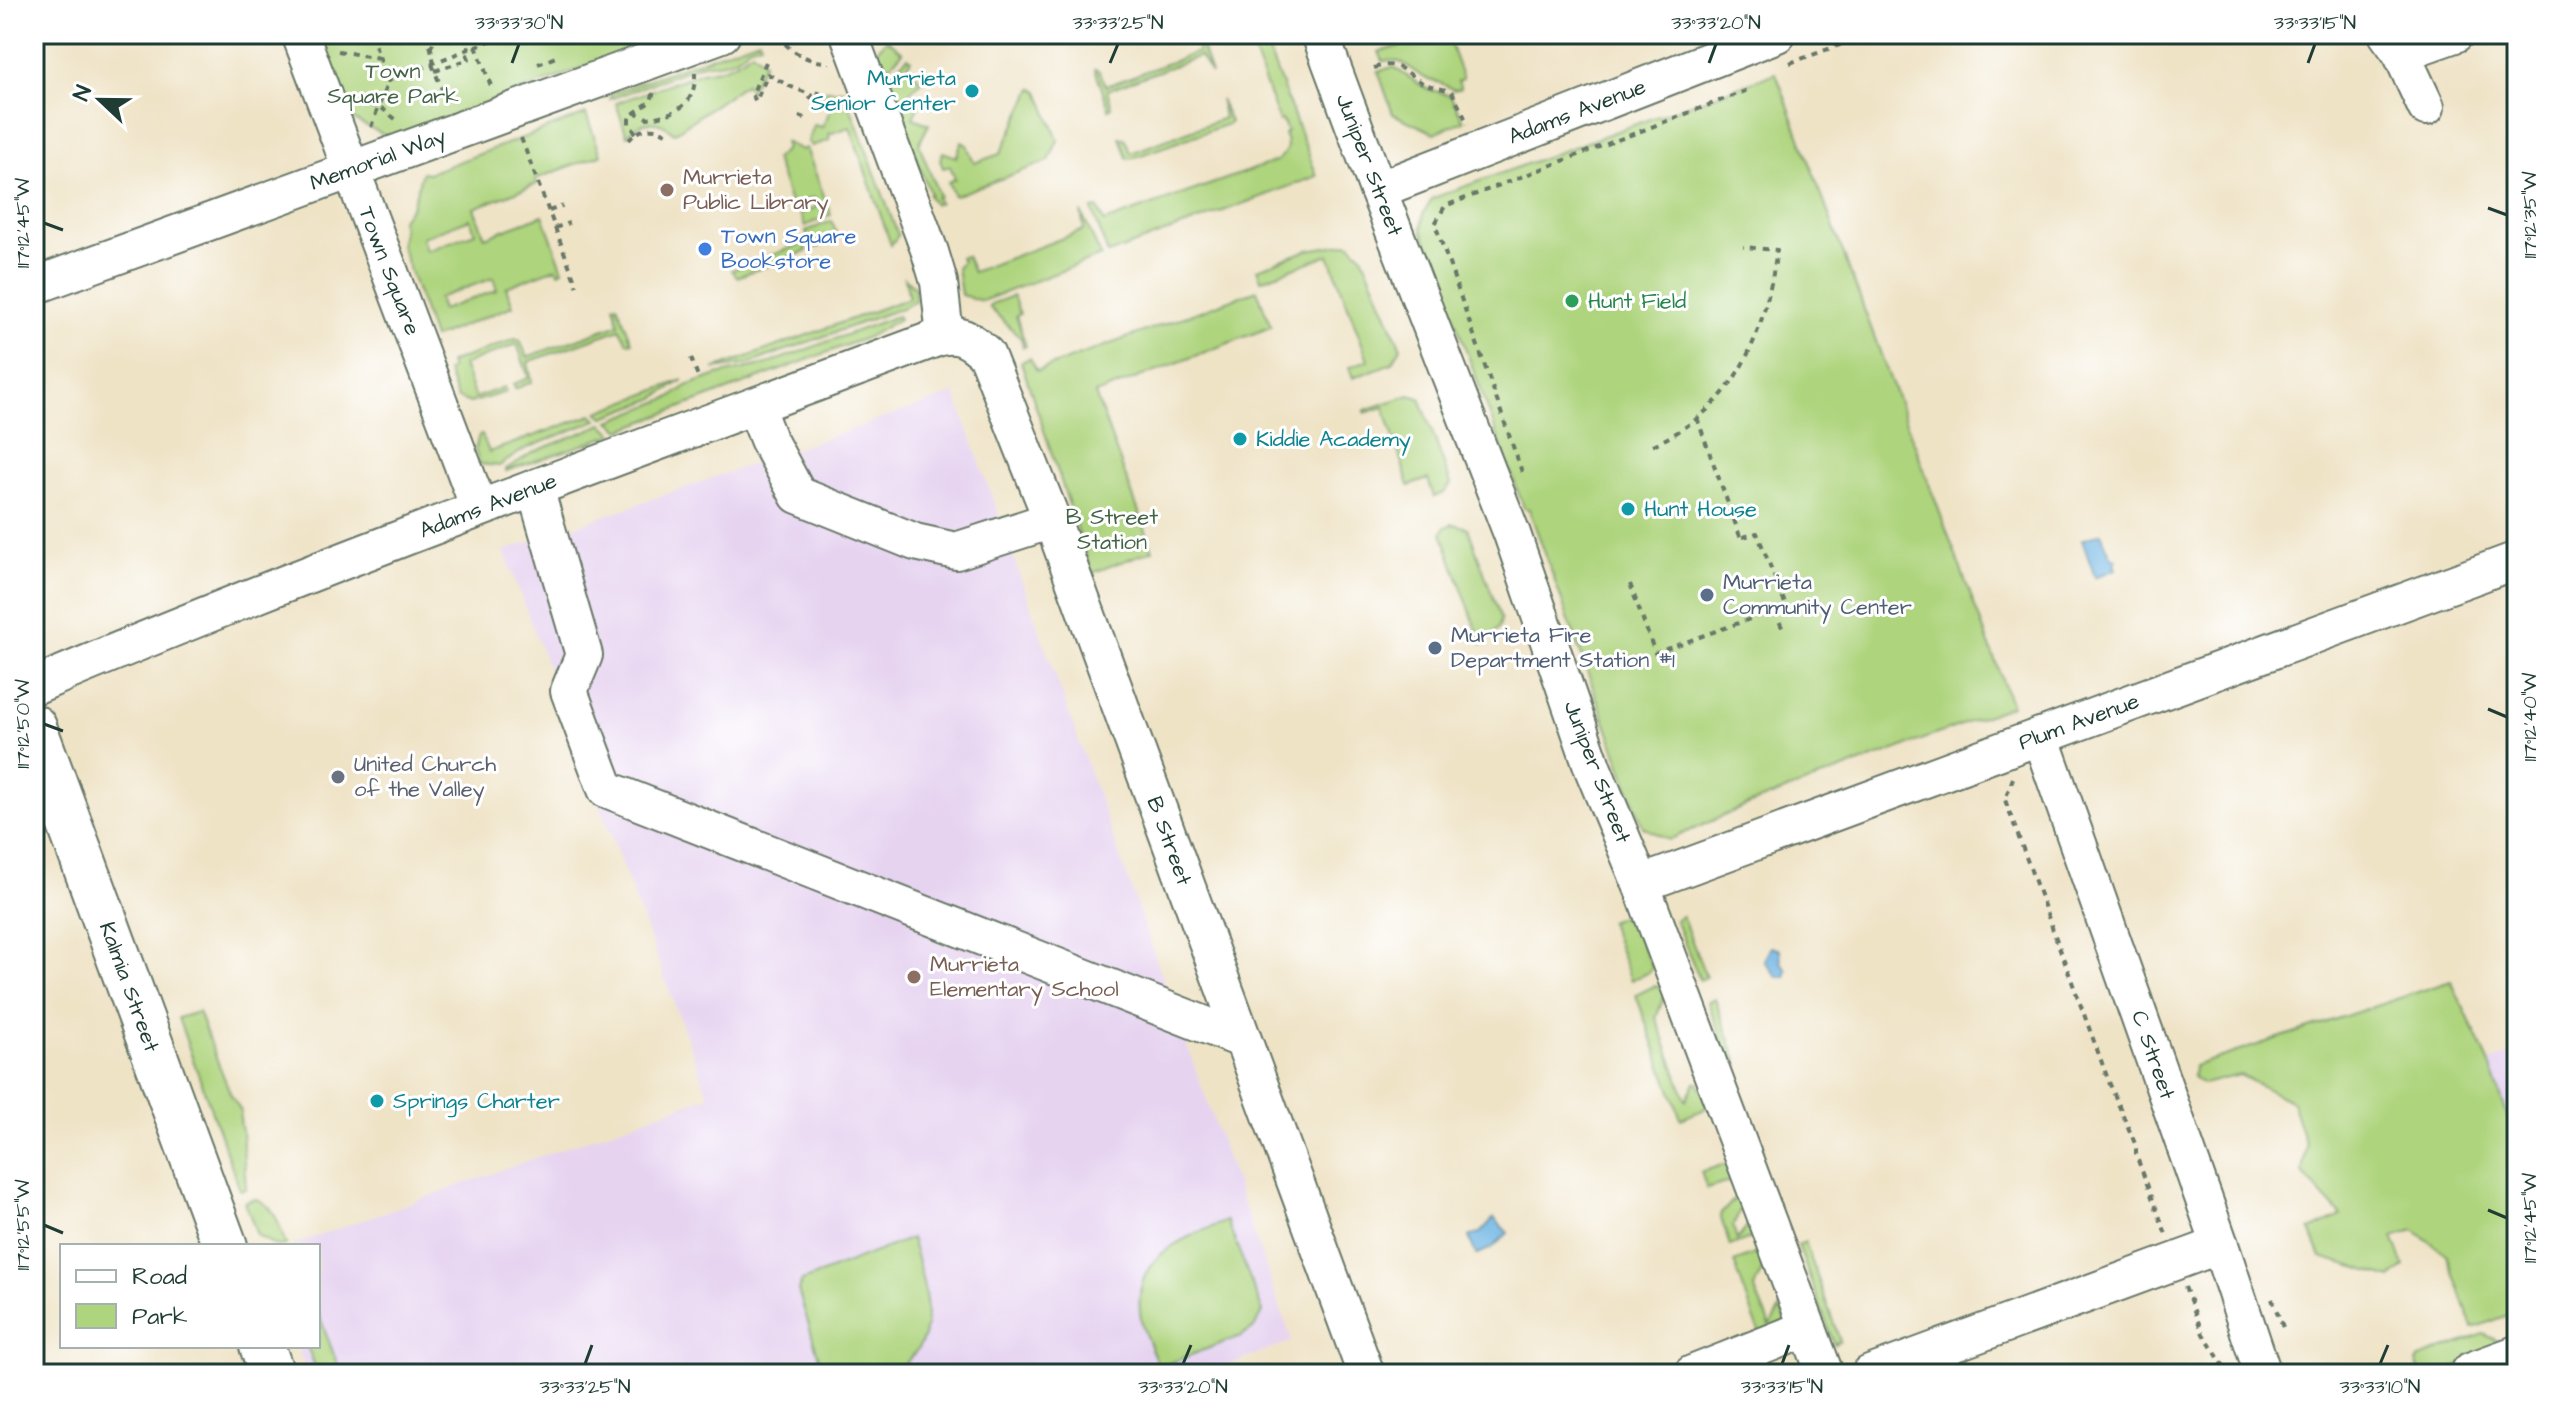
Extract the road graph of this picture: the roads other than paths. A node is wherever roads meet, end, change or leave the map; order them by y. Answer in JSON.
{"nodes":[{"id":1,"x":300,"y":34,"type":"edge"},
{"id":2,"x":722,"y":34,"type":"edge"},
{"id":3,"x":849,"y":34,"type":"edge"},
{"id":4,"x":1320,"y":34,"type":"edge"},
{"id":5,"x":2455,"y":34,"type":"edge"},
{"id":6,"x":2394,"y":44,"type":"edge"},
{"id":7,"x":1782,"y":49,"type":"edge"},
{"id":8,"x":2426,"y":107,"type":"dead end"},
{"id":9,"x":350,"y":170,"type":"junction"},
{"id":10,"x":1378,"y":190,"type":"junction"},
{"id":11,"x":34,"y":286,"type":"edge"},
{"id":12,"x":945,"y":336,"type":"junction"},
{"id":13,"x":755,"y":406,"type":"junction"},
{"id":14,"x":535,"y":488,"type":"junction"},
{"id":15,"x":479,"y":508,"type":"junction"},
{"id":16,"x":1052,"y":520,"type":"junction"},
{"id":17,"x":2517,"y":560,"type":"edge"},
{"id":18,"x":34,"y":686,"type":"edge"},
{"id":19,"x":34,"y":727,"type":"edge"},
{"id":20,"x":2040,"y":736,"type":"junction"},
{"id":21,"x":1641,"y":884,"type":"junction"},
{"id":22,"x":1241,"y":1039,"type":"junction"},
{"id":23,"x":224,"y":1244,"type":"edge"},
{"id":24,"x":2220,"y":1245,"type":"junction"},
{"id":25,"x":1808,"y":1328,"type":"junction"},
{"id":26,"x":263,"y":1348,"type":"edge"},
{"id":27,"x":2517,"y":1358,"type":"edge"},
{"id":28,"x":272,"y":1374,"type":"edge"},
{"id":29,"x":1366,"y":1374,"type":"edge"},
{"id":30,"x":1692,"y":1374,"type":"edge"},
{"id":31,"x":1825,"y":1374,"type":"edge"},
{"id":32,"x":1870,"y":1374,"type":"edge"},
{"id":33,"x":2263,"y":1374,"type":"edge"},
{"id":34,"x":2473,"y":1374,"type":"edge"}],
"edges":[{"from":1,"to":9,"type":"street","name":"Town Square"},
{"from":2,"to":9,"type":"street","name":"Memorial Way"},
{"from":3,"to":12,"type":"street"},
{"from":4,"to":10,"type":"street","name":"Juniper Street"},
{"from":5,"to":6,"type":"street"},
{"from":6,"to":8,"type":"street"},
{"from":7,"to":10,"type":"street","name":"Adams Avenue"},
{"from":9,"to":11,"type":"street","name":"Memorial Way"},
{"from":9,"to":15,"type":"street","name":"Town Square"},
{"from":10,"to":21,"type":"street","name":"Juniper Street"},
{"from":12,"to":13,"type":"street","name":"Adams Avenue"},
{"from":12,"to":16,"type":"street","name":"B Street"},
{"from":13,"to":14,"type":"street","name":"Adams Avenue"},
{"from":13,"to":16,"type":"street"},
{"from":14,"to":15,"type":"street","name":"Adams Avenue"},
{"from":14,"to":22,"type":"street"},
{"from":15,"to":18,"type":"street","name":"Adams Avenue"},
{"from":16,"to":22,"type":"street","name":"B Street"},
{"from":17,"to":20,"type":"street","name":"Plum Avenue"},
{"from":19,"to":23,"type":"main road","name":"Kalmia Street"},
{"from":20,"to":21,"type":"street","name":"Plum Avenue"},
{"from":20,"to":24,"type":"street","name":"C Street"},
{"from":21,"to":25,"type":"street","name":"Juniper Street"},
{"from":22,"to":29,"type":"street","name":"B Street"},
{"from":24,"to":32,"type":"street"},
{"from":24,"to":33,"type":"street","name":"C Street"},
{"from":25,"to":30,"type":"street"},
{"from":25,"to":31,"type":"street","name":"Juniper Street"},
{"from":26,"to":28,"type":"main road"},
{"from":27,"to":34,"type":"main road"}]}
